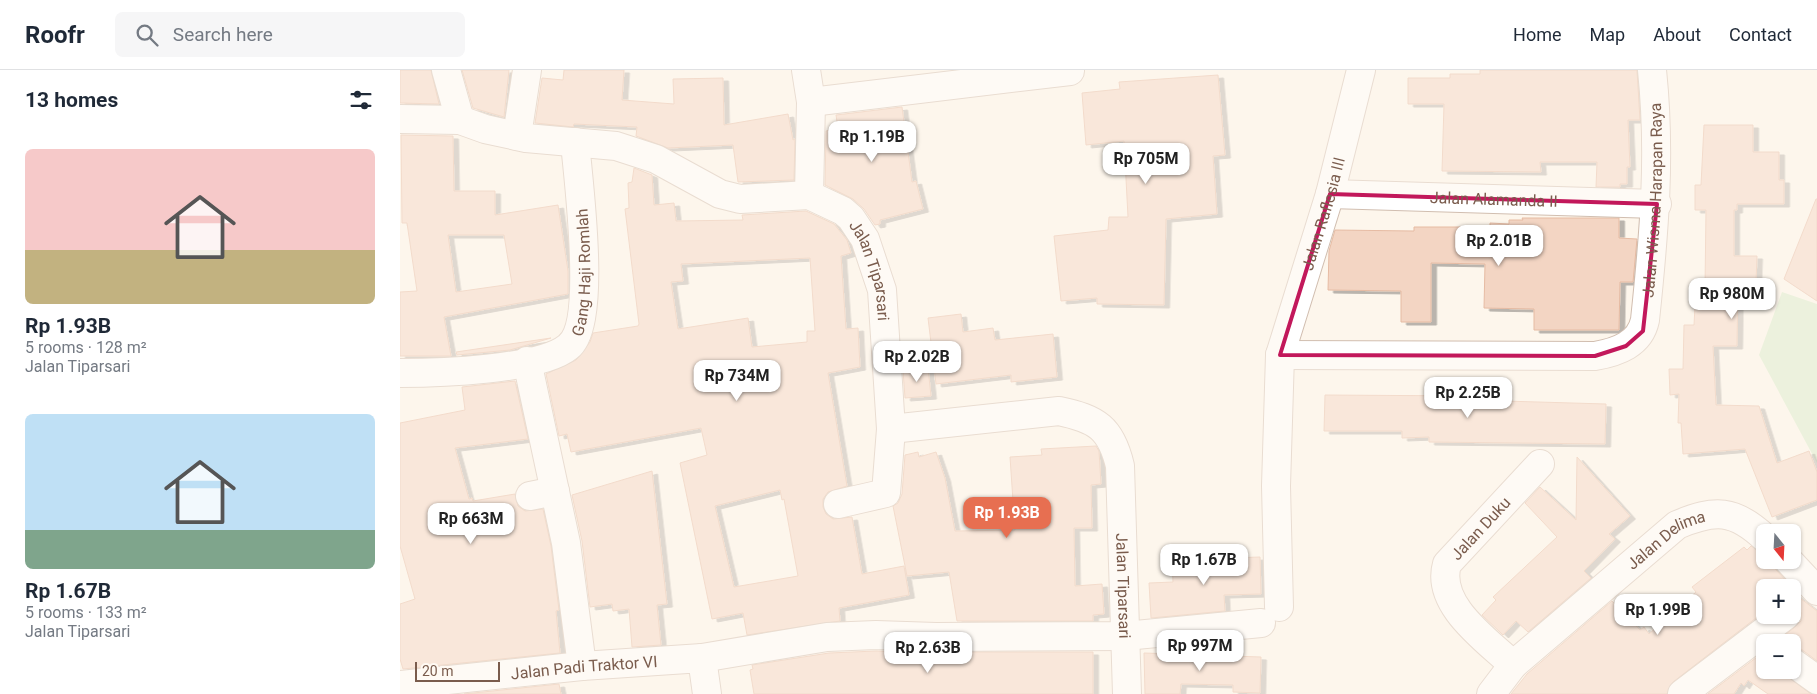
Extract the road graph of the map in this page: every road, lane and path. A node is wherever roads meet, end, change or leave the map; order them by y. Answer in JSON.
{"nodes":[{"id":1,"x":446,"y":70,"type":"edge"},
{"id":2,"x":527,"y":70,"type":"edge"},
{"id":3,"x":806,"y":70,"type":"edge"},
{"id":4,"x":1072,"y":70,"type":"edge"},
{"id":5,"x":1361,"y":70,"type":"edge"},
{"id":6,"x":1652,"y":70,"type":"edge"},
{"id":7,"x":811,"y":102,"type":"junction"},
{"id":8,"x":400,"y":119,"type":"edge"},
{"id":9,"x":460,"y":120,"type":"junction"},
{"id":10,"x":517,"y":136,"type":"junction"},
{"id":11,"x":575,"y":142,"type":"junction"},
{"id":12,"x":1330,"y":194,"type":"junction"},
{"id":13,"x":810,"y":195,"type":"junction"},
{"id":14,"x":1657,"y":204,"type":"junction"},
{"id":15,"x":1280,"y":355,"type":"junction"},
{"id":16,"x":527,"y":361,"type":"junction"},
{"id":17,"x":400,"y":373,"type":"edge"},
{"id":18,"x":891,"y":429,"type":"junction"},
{"id":19,"x":1540,"y":464,"type":"dead end"},
{"id":20,"x":838,"y":504,"type":"dead end"},
{"id":21,"x":1756,"y":531,"type":"edge"},
{"id":22,"x":1796,"y":569,"type":"edge"},
{"id":23,"x":1817,"y":591,"type":"edge"},
{"id":24,"x":1801,"y":603,"type":"edge"},
{"id":25,"x":1270,"y":615,"type":"joint"},
{"id":26,"x":1777,"y":624,"type":"edge"},
{"id":27,"x":1767,"y":634,"type":"edge"},
{"id":28,"x":1125,"y":636,"type":"junction"},
{"id":29,"x":1756,"y":643,"type":"edge"},
{"id":30,"x":702,"y":658,"type":"junction"},
{"id":31,"x":1513,"y":664,"type":"junction"},
{"id":32,"x":582,"y":666,"type":"junction"},
{"id":33,"x":1801,"y":668,"type":"edge"},
{"id":34,"x":1817,"y":680,"type":"edge"},
{"id":35,"x":400,"y":685,"type":"edge"},
{"id":36,"x":707,"y":694,"type":"edge"},
{"id":37,"x":1127,"y":694,"type":"edge"},
{"id":38,"x":1491,"y":694,"type":"edge"},
{"id":39,"x":1682,"y":694,"type":"edge"}],
"edges":[{"from":1,"to":9,"type":"street"},
{"from":2,"to":10,"type":"street"},
{"from":3,"to":7,"type":"street"},
{"from":4,"to":7,"type":"street"},
{"from":5,"to":12,"type":"street","name":"Jalan Raflesia III"},
{"from":6,"to":14,"type":"street","name":"Jalan Wisma Harapan Raya"},
{"from":7,"to":13,"type":"street"},
{"from":8,"to":9,"type":"street","name":"Jalan Tiparsari"},
{"from":9,"to":10,"type":"street","name":"Jalan Tiparsari"},
{"from":10,"to":11,"type":"street","name":"Jalan Tiparsari"},
{"from":11,"to":13,"type":"street","name":"Jalan Tiparsari"},
{"from":11,"to":16,"type":"street","name":"Gang Haji Romlah"},
{"from":12,"to":14,"type":"street","name":"Jalan Alamanda II"},
{"from":12,"to":15,"type":"street","name":"Jalan Raflesia III"},
{"from":13,"to":18,"type":"street","name":"Jalan Tiparsari"},
{"from":14,"to":15,"type":"street","name":"Jalan Wisma Harapan Raya"},
{"from":15,"to":25,"type":"street","name":"Jalan Raflesia III"},
{"from":16,"to":17,"type":"street","name":"Gang Haji Romlah"},
{"from":16,"to":32,"type":"street"},
{"from":18,"to":20,"type":"street"},
{"from":18,"to":28,"type":"street","name":"Jalan Tiparsari"},
{"from":19,"to":31,"type":"street","name":"Jalan Duku"},
{"from":21,"to":31,"type":"street","name":"Jalan Delima"},
{"from":22,"to":23,"type":"street"},
{"from":23,"to":24,"type":"street"},
{"from":25,"to":28,"type":"street","name":"Jalan Padi Traktor VI"},
{"from":26,"to":27,"type":"street"},
{"from":28,"to":30,"type":"street","name":"Jalan Padi Traktor VI"},
{"from":28,"to":37,"type":"street","name":"Jalan Tiparsari"},
{"from":29,"to":39,"type":"street"},
{"from":30,"to":32,"type":"street","name":"Jalan Padi Traktor VI"},
{"from":30,"to":36,"type":"street"},
{"from":31,"to":38,"type":"street","name":"Jalan Delima"},
{"from":32,"to":35,"type":"street","name":"Jalan Padi Traktor VI"},
{"from":33,"to":34,"type":"street"}]}
